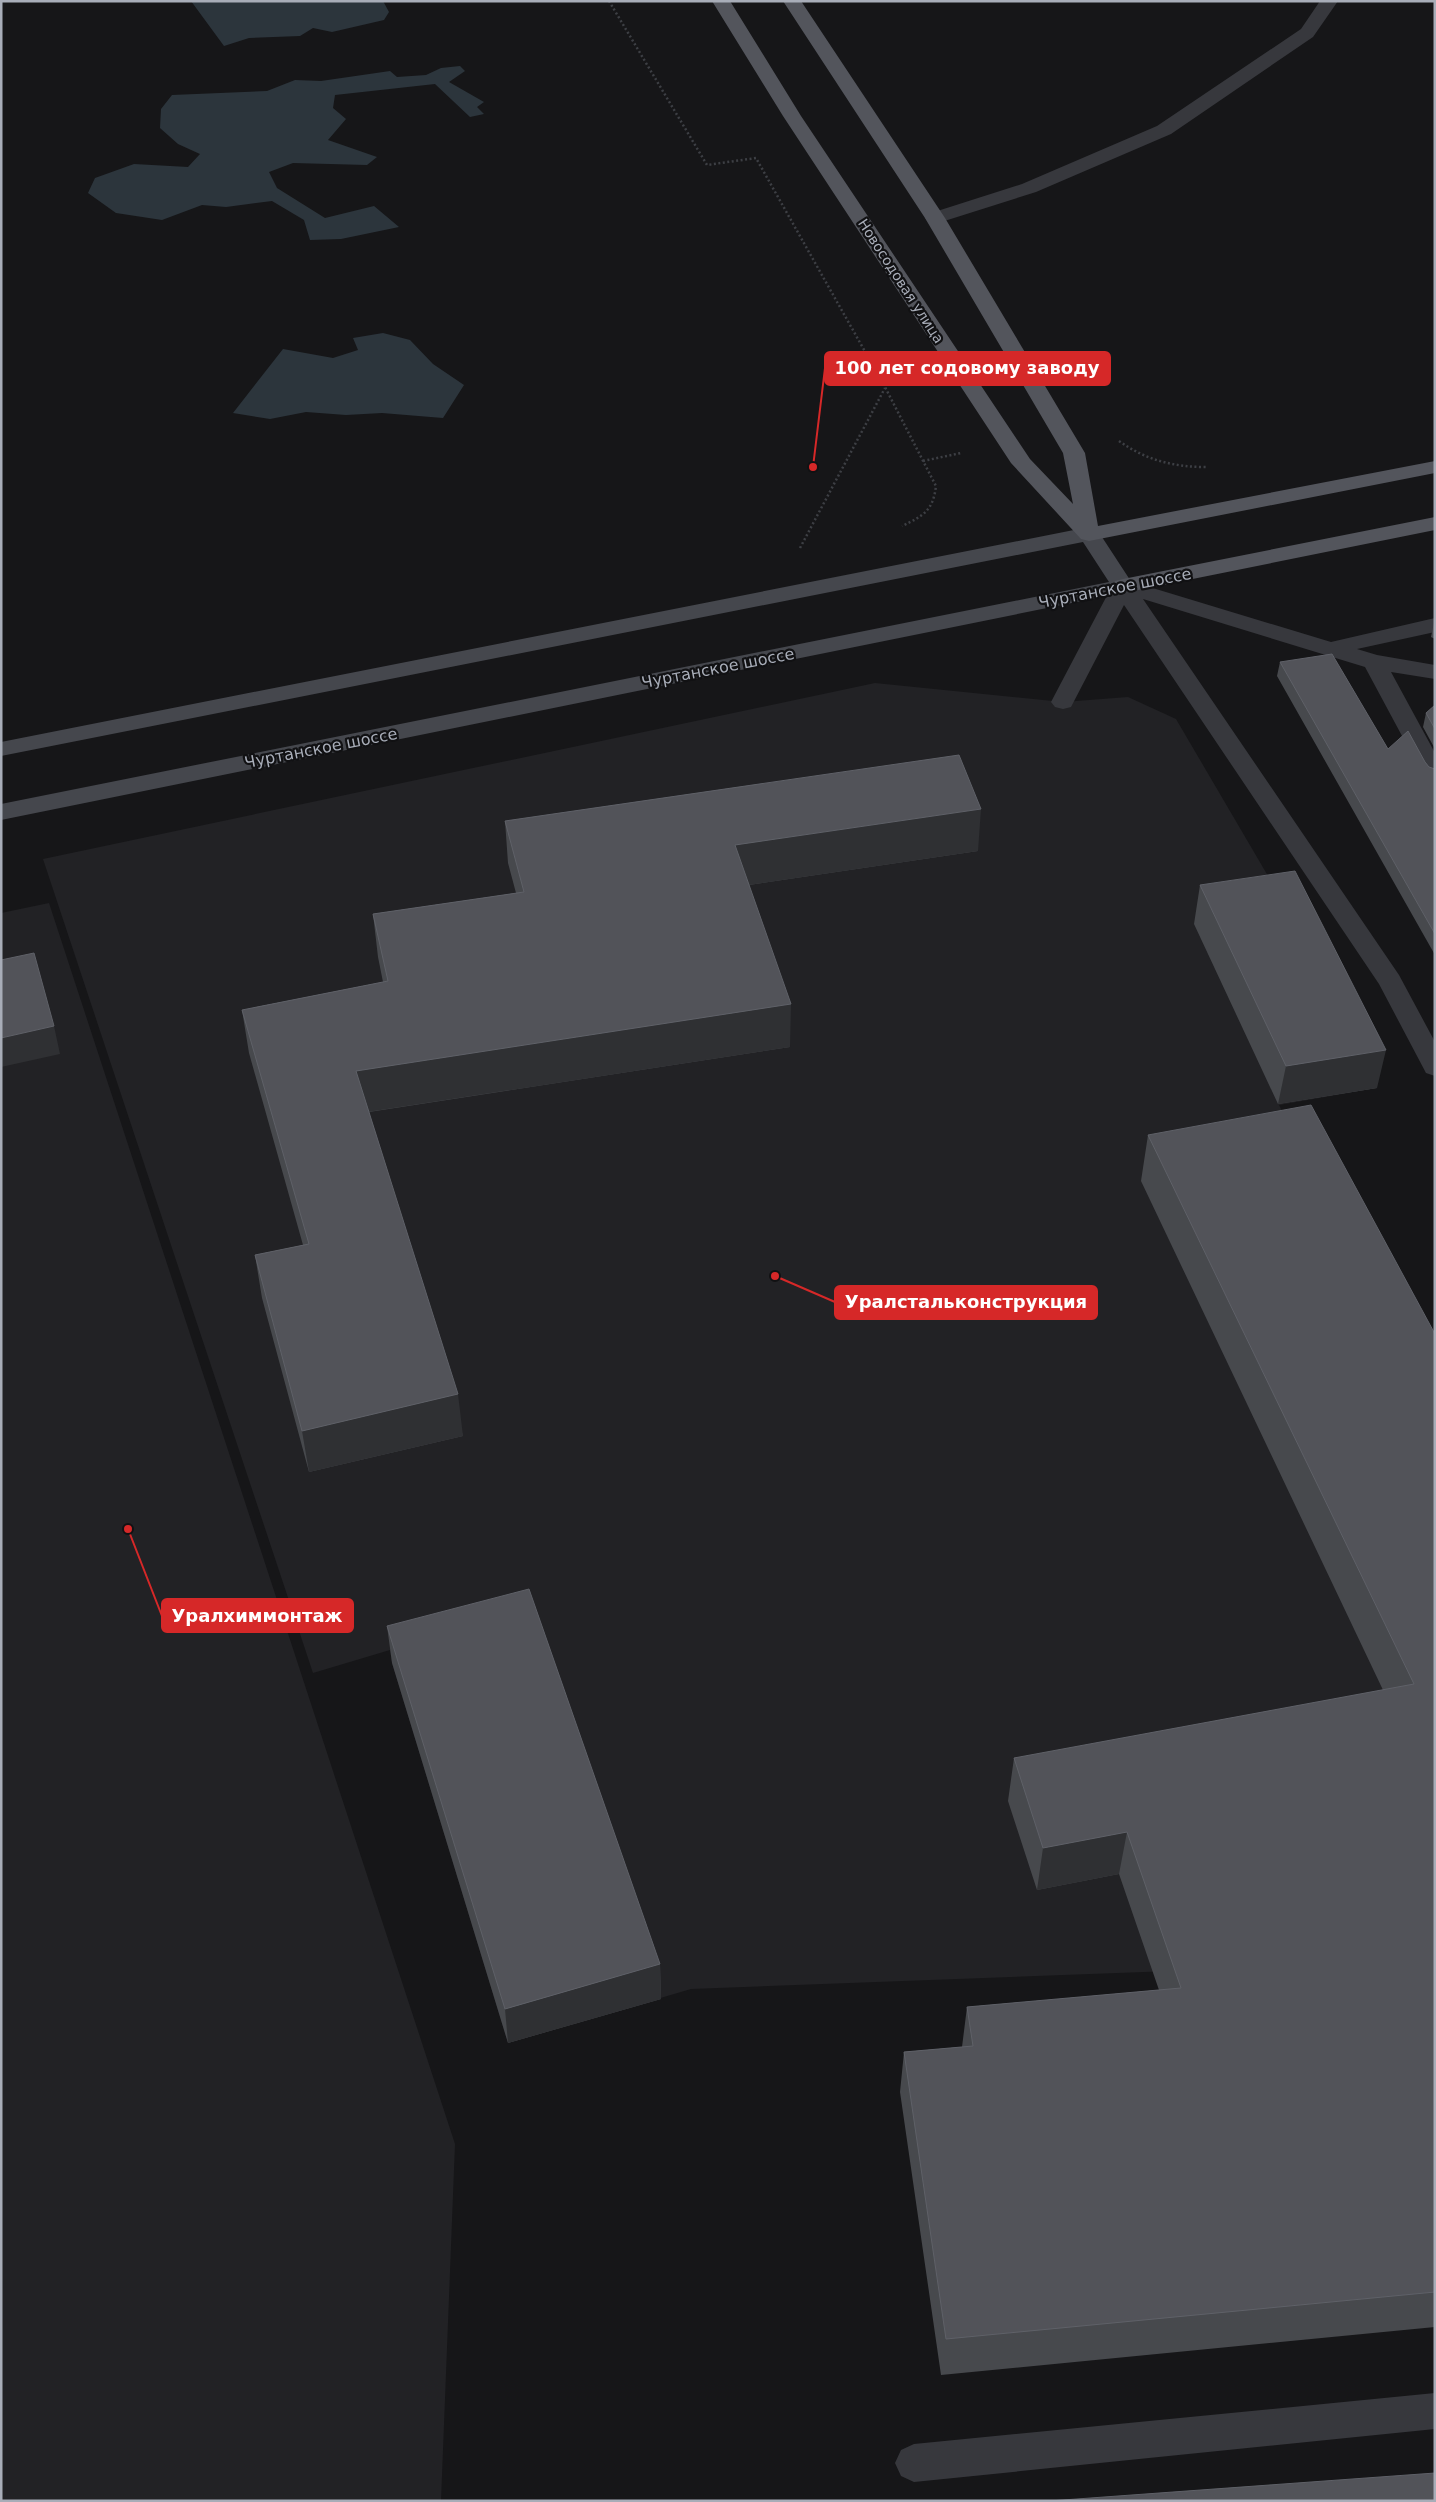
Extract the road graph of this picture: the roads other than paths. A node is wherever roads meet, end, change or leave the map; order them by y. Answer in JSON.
{"nodes":[{"id":1,"x":721,"y":1,"type":"edge"},
{"id":2,"x":792,"y":1,"type":"edge"},
{"id":3,"x":1330,"y":1,"type":"edge"},
{"id":4,"x":935,"y":218,"type":"junction"},
{"id":5,"x":1435,"y":467,"type":"edge"},
{"id":6,"x":1435,"y":524,"type":"edge"},
{"id":7,"x":1090,"y":534,"type":"junction"},
{"id":8,"x":1123,"y":586,"type":"junction"},
{"id":9,"x":1435,"y":625,"type":"edge"},
{"id":10,"x":1329,"y":649,"type":"junction"},
{"id":11,"x":1374,"y":662,"type":"junction"},
{"id":12,"x":1435,"y":672,"type":"edge"},
{"id":13,"x":1064,"y":702,"type":"dead end"},
{"id":14,"x":1,"y":749,"type":"edge"},
{"id":15,"x":1435,"y":775,"type":"edge"},
{"id":16,"x":1,"y":812,"type":"edge"},
{"id":17,"x":1435,"y":1067,"type":"edge"},
{"id":18,"x":1435,"y":2411,"type":"edge"},
{"id":19,"x":914,"y":2463,"type":"dead end"}],
"edges":[{"from":1,"to":7,"type":"main road","name":"Новосодовая улица"},
{"from":2,"to":4,"type":"main road"},
{"from":3,"to":4,"type":"lane"},
{"from":4,"to":7,"type":"main road"},
{"from":5,"to":7,"type":"main road"},
{"from":6,"to":8,"type":"main road","name":"Чуртанское шоссе"},
{"from":7,"to":8,"type":"street"},
{"from":7,"to":14,"type":"street"},
{"from":8,"to":10,"type":"lane"},
{"from":8,"to":13,"type":"lane"},
{"from":8,"to":16,"type":"street","name":"Чуртанское шоссе"},
{"from":8,"to":17,"type":"lane"},
{"from":9,"to":10,"type":"lane"},
{"from":10,"to":11,"type":"lane"},
{"from":11,"to":12,"type":"lane"},
{"from":11,"to":15,"type":"lane"},
{"from":18,"to":19,"type":"lane"}]}
